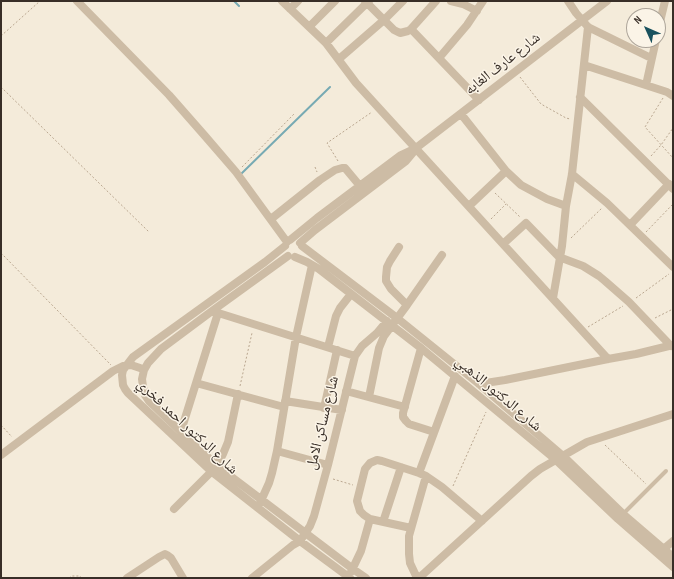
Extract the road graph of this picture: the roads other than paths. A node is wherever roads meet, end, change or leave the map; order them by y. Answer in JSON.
{"nodes":[{"id":1,"x":77,"y":1,"type":"edge"},
{"id":2,"x":282,"y":1,"type":"edge"},
{"id":3,"x":298,"y":1,"type":"edge"},
{"id":4,"x":335,"y":1,"type":"edge"},
{"id":5,"x":403,"y":1,"type":"edge"},
{"id":6,"x":436,"y":1,"type":"edge"},
{"id":7,"x":451,"y":1,"type":"edge"},
{"id":8,"x":483,"y":1,"type":"edge"},
{"id":9,"x":568,"y":1,"type":"edge"},
{"id":10,"x":607,"y":1,"type":"edge"},
{"id":11,"x":367,"y":2,"type":"edge"},
{"id":12,"x":290,"y":9,"type":"junction"},
{"id":13,"x":477,"y":11,"type":"junction"},
{"id":14,"x":384,"y":20,"type":"junction"},
{"id":15,"x":582,"y":20,"type":"junction"},
{"id":16,"x":309,"y":26,"type":"junction"},
{"id":17,"x":588,"y":27,"type":"junction"},
{"id":18,"x":411,"y":29,"type":"junction"},
{"id":19,"x":326,"y":43,"type":"junction"},
{"id":20,"x":654,"y":48,"type":"edge"},
{"id":21,"x":439,"y":58,"type":"junction"},
{"id":22,"x":651,"y":58,"type":"junction"},
{"id":23,"x":339,"y":59,"type":"junction"},
{"id":24,"x":584,"y":64,"type":"junction"},
{"id":25,"x":646,"y":85,"type":"junction"},
{"id":26,"x":670,"y":94,"type":"edge"},
{"id":27,"x":580,"y":97,"type":"junction"},
{"id":28,"x":479,"y":100,"type":"junction"},
{"id":29,"x":461,"y":114,"type":"junction"},
{"id":30,"x":416,"y":148,"type":"junction"},
{"id":31,"x":506,"y":171,"type":"junction"},
{"id":32,"x":572,"y":174,"type":"junction"},
{"id":33,"x":360,"y":186,"type":"junction"},
{"id":34,"x":671,"y":187,"type":"edge"},
{"id":35,"x":469,"y":206,"type":"junction"},
{"id":36,"x":566,"y":206,"type":"junction"},
{"id":37,"x":270,"y":219,"type":"junction"},
{"id":38,"x":630,"y":225,"type":"junction"},
{"id":39,"x":287,"y":243,"type":"junction"},
{"id":40,"x":301,"y":244,"type":"junction"},
{"id":41,"x":503,"y":244,"type":"junction"},
{"id":42,"x":399,"y":247,"type":"dead end"},
{"id":43,"x":442,"y":255,"type":"dead end"},
{"id":44,"x":291,"y":257,"type":"junction"},
{"id":45,"x":560,"y":257,"type":"junction"},
{"id":46,"x":312,"y":265,"type":"junction"},
{"id":47,"x":673,"y":267,"type":"edge"},
{"id":48,"x":351,"y":294,"type":"junction"},
{"id":49,"x":553,"y":298,"type":"junction"},
{"id":50,"x":407,"y":305,"type":"junction"},
{"id":51,"x":215,"y":312,"type":"junction"},
{"id":52,"x":397,"y":318,"type":"junction"},
{"id":53,"x":389,"y":323,"type":"junction"},
{"id":54,"x":296,"y":337,"type":"junction"},
{"id":55,"x":672,"y":345,"type":"edge"},
{"id":56,"x":328,"y":347,"type":"junction"},
{"id":57,"x":421,"y":348,"type":"junction"},
{"id":58,"x":337,"y":350,"type":"junction"},
{"id":59,"x":355,"y":356,"type":"junction"},
{"id":60,"x":608,"y":359,"type":"junction"},
{"id":61,"x":126,"y":366,"type":"junction"},
{"id":62,"x":144,"y":370,"type":"junction"},
{"id":63,"x":455,"y":376,"type":"junction"},
{"id":64,"x":196,"y":382,"type":"junction"},
{"id":65,"x":478,"y":384,"type":"junction"},
{"id":66,"x":142,"y":387,"type":"junction"},
{"id":67,"x":346,"y":391,"type":"junction"},
{"id":68,"x":128,"y":393,"type":"junction"},
{"id":69,"x":238,"y":394,"type":"junction"},
{"id":70,"x":369,"y":398,"type":"junction"},
{"id":71,"x":285,"y":404,"type":"junction"},
{"id":72,"x":405,"y":407,"type":"junction"},
{"id":73,"x":324,"y":408,"type":"junction"},
{"id":74,"x":342,"y":410,"type":"junction"},
{"id":75,"x":673,"y":414,"type":"edge"},
{"id":76,"x":181,"y":431,"type":"junction"},
{"id":77,"x":434,"y":432,"type":"junction"},
{"id":78,"x":277,"y":451,"type":"junction"},
{"id":79,"x":1,"y":455,"type":"edge"},
{"id":80,"x":559,"y":458,"type":"junction"},
{"id":81,"x":328,"y":464,"type":"junction"},
{"id":82,"x":401,"y":466,"type":"junction"},
{"id":83,"x":214,"y":468,"type":"junction"},
{"id":84,"x":666,"y":471,"type":"dead end"},
{"id":85,"x":423,"y":474,"type":"junction"},
{"id":86,"x":260,"y":504,"type":"junction"},
{"id":87,"x":174,"y":509,"type":"dead end"},
{"id":88,"x":623,"y":514,"type":"junction"},
{"id":89,"x":370,"y":519,"type":"junction"},
{"id":90,"x":482,"y":521,"type":"junction"},
{"id":91,"x":383,"y":522,"type":"junction"},
{"id":92,"x":411,"y":528,"type":"junction"},
{"id":93,"x":305,"y":533,"type":"junction"},
{"id":94,"x":300,"y":541,"type":"junction"},
{"id":95,"x":673,"y":541,"type":"edge"},
{"id":96,"x":667,"y":554,"type":"edge"},
{"id":97,"x":673,"y":567,"type":"edge"},
{"id":98,"x":350,"y":575,"type":"edge"},
{"id":99,"x":127,"y":578,"type":"edge"},
{"id":100,"x":183,"y":578,"type":"edge"},
{"id":101,"x":252,"y":578,"type":"edge"},
{"id":102,"x":366,"y":578,"type":"edge"},
{"id":103,"x":418,"y":578,"type":"edge"}],
"edges":[{"from":1,"to":37,"type":"street"},
{"from":2,"to":12,"type":"street"},
{"from":3,"to":12,"type":"street"},
{"from":4,"to":16,"type":"street"},
{"from":5,"to":14,"type":"street"},
{"from":6,"to":18,"type":"street"},
{"from":7,"to":13,"type":"street"},
{"from":8,"to":13,"type":"street"},
{"from":9,"to":15,"type":"street"},
{"from":10,"to":15,"type":"street","name":"شارع عارف الغابه"},
{"from":11,"to":14,"type":"street"},
{"from":11,"to":19,"type":"street"},
{"from":12,"to":16,"type":"street"},
{"from":13,"to":21,"type":"street"},
{"from":14,"to":18,"type":"street"},
{"from":14,"to":23,"type":"street"},
{"from":15,"to":17,"type":"street"},
{"from":15,"to":28,"type":"street","name":"شارع عارف الغابه"},
{"from":16,"to":19,"type":"street"},
{"from":17,"to":22,"type":"street"},
{"from":17,"to":24,"type":"street"},
{"from":18,"to":21,"type":"street"},
{"from":19,"to":23,"type":"street"},
{"from":20,"to":22,"type":"street"},
{"from":21,"to":28,"type":"street"},
{"from":22,"to":25,"type":"street"},
{"from":23,"to":30,"type":"street"},
{"from":24,"to":25,"type":"street"},
{"from":24,"to":27,"type":"street"},
{"from":25,"to":26,"type":"street"},
{"from":27,"to":32,"type":"street"},
{"from":27,"to":34,"type":"street"},
{"from":28,"to":29,"type":"street","name":"شارع عارف الغابه"},
{"from":29,"to":30,"type":"street","name":"شارع عارف الغابه"},
{"from":29,"to":31,"type":"street"},
{"from":30,"to":33,"type":"street","name":"شارع عارف الغابه"},
{"from":30,"to":35,"type":"street"},
{"from":30,"to":40,"type":"street","name":"شارع عارف الغابه"},
{"from":31,"to":35,"type":"street"},
{"from":31,"to":36,"type":"street"},
{"from":32,"to":36,"type":"street"},
{"from":32,"to":38,"type":"street"},
{"from":33,"to":37,"type":"street"},
{"from":33,"to":39,"type":"street","name":"شارع عارف الغابه"},
{"from":34,"to":38,"type":"street"},
{"from":35,"to":41,"type":"street"},
{"from":36,"to":45,"type":"street"},
{"from":37,"to":39,"type":"street"},
{"from":38,"to":47,"type":"street"},
{"from":39,"to":40,"type":"street"},
{"from":39,"to":44,"type":"street"},
{"from":39,"to":61,"type":"street","name":"شارع الدكتور احمد فخري"},
{"from":40,"to":44,"type":"street"},
{"from":40,"to":52,"type":"street","name":"شارع الدكتور الذهبي"},
{"from":41,"to":45,"type":"street"},
{"from":41,"to":49,"type":"street"},
{"from":42,"to":50,"type":"street"},
{"from":43,"to":50,"type":"street"},
{"from":44,"to":46,"type":"street","name":"شارع الدكتور الذهبي"},
{"from":44,"to":51,"type":"street","name":"شارع الدكتور احمد فخري"},
{"from":45,"to":49,"type":"street"},
{"from":45,"to":55,"type":"street"},
{"from":46,"to":48,"type":"street","name":"شارع الدكتور الذهبي"},
{"from":46,"to":54,"type":"street"},
{"from":48,"to":53,"type":"street","name":"شارع الدكتور الذهبي"},
{"from":48,"to":56,"type":"street"},
{"from":49,"to":60,"type":"street"},
{"from":50,"to":52,"type":"street"},
{"from":51,"to":54,"type":"street"},
{"from":51,"to":62,"type":"street","name":"شارع الدكتور احمد فخري"},
{"from":51,"to":64,"type":"street"},
{"from":52,"to":53,"type":"street"},
{"from":52,"to":65,"type":"street","name":"شارع الدكتور الذهبي"},
{"from":53,"to":57,"type":"street","name":"شارع الدكتور الذهبي"},
{"from":53,"to":59,"type":"street","name":"شارع مساكن الامل"},
{"from":53,"to":70,"type":"street"},
{"from":54,"to":56,"type":"street"},
{"from":54,"to":71,"type":"street"},
{"from":55,"to":60,"type":"street"},
{"from":56,"to":58,"type":"street"},
{"from":57,"to":63,"type":"street","name":"شارع الدكتور الذهبي"},
{"from":57,"to":72,"type":"street"},
{"from":58,"to":59,"type":"street"},
{"from":58,"to":73,"type":"street"},
{"from":59,"to":67,"type":"street","name":"شارع مساكن الامل"},
{"from":60,"to":65,"type":"street"},
{"from":61,"to":62,"type":"street"},
{"from":61,"to":68,"type":"street","name":"شارع الدكتور احمد فخري"},
{"from":61,"to":79,"type":"street"},
{"from":62,"to":66,"type":"street","name":"شارع الدكتور احمد فخري"},
{"from":63,"to":77,"type":"street"},
{"from":63,"to":80,"type":"street","name":"شارع الدكتور الذهبي"},
{"from":64,"to":69,"type":"street"},
{"from":64,"to":76,"type":"street"},
{"from":65,"to":80,"type":"street","name":"شارع الدكتور الذهبي"},
{"from":66,"to":68,"type":"street"},
{"from":66,"to":76,"type":"street","name":"شارع الدكتور احمد فخري"},
{"from":67,"to":70,"type":"street"},
{"from":67,"to":74,"type":"street","name":"شارع مساكن الامل"},
{"from":68,"to":83,"type":"street","name":"شارع الدكتور احمد فخري"},
{"from":69,"to":71,"type":"street"},
{"from":69,"to":83,"type":"street"},
{"from":70,"to":72,"type":"street"},
{"from":71,"to":73,"type":"street"},
{"from":71,"to":78,"type":"street"},
{"from":72,"to":77,"type":"street"},
{"from":73,"to":74,"type":"street"},
{"from":74,"to":81,"type":"street","name":"شارع مساكن الامل"},
{"from":75,"to":80,"type":"street"},
{"from":76,"to":83,"type":"street","name":"شارع الدكتور احمد فخري"},
{"from":77,"to":85,"type":"street"},
{"from":78,"to":81,"type":"street"},
{"from":78,"to":86,"type":"street"},
{"from":80,"to":88,"type":"street","name":"شارع الدكتور الذهبي"},
{"from":80,"to":90,"type":"street"},
{"from":80,"to":96,"type":"street","name":"شارع الدكتور الذهبي"},
{"from":81,"to":93,"type":"street","name":"شارع مساكن الامل"},
{"from":82,"to":85,"type":"street"},
{"from":82,"to":89,"type":"street"},
{"from":82,"to":91,"type":"street"},
{"from":83,"to":86,"type":"street","name":"شارع الدكتور احمد فخري"},
{"from":83,"to":87,"type":"street"},
{"from":84,"to":88,"type":"lane"},
{"from":85,"to":90,"type":"street"},
{"from":85,"to":92,"type":"street"},
{"from":86,"to":93,"type":"street","name":"شارع الدكتور احمد فخري"},
{"from":86,"to":94,"type":"street","name":"شارع الدكتور احمد فخري"},
{"from":88,"to":96,"type":"street","name":"شارع الدكتور الذهبي"},
{"from":89,"to":91,"type":"street"},
{"from":89,"to":98,"type":"street"},
{"from":90,"to":103,"type":"street"},
{"from":91,"to":92,"type":"street"},
{"from":92,"to":103,"type":"street"},
{"from":93,"to":94,"type":"street","name":"شارع مساكن الامل"},
{"from":93,"to":98,"type":"street","name":"شارع الدكتور احمد فخري"},
{"from":94,"to":98,"type":"street","name":"شارع الدكتور احمد فخري"},
{"from":94,"to":101,"type":"street"},
{"from":95,"to":96,"type":"street"},
{"from":96,"to":97,"type":"street","name":"شارع الدكتور الذهبي"},
{"from":98,"to":102,"type":"street","name":"شارع الدكتور احمد فخري"},
{"from":99,"to":100,"type":"street"}]}
